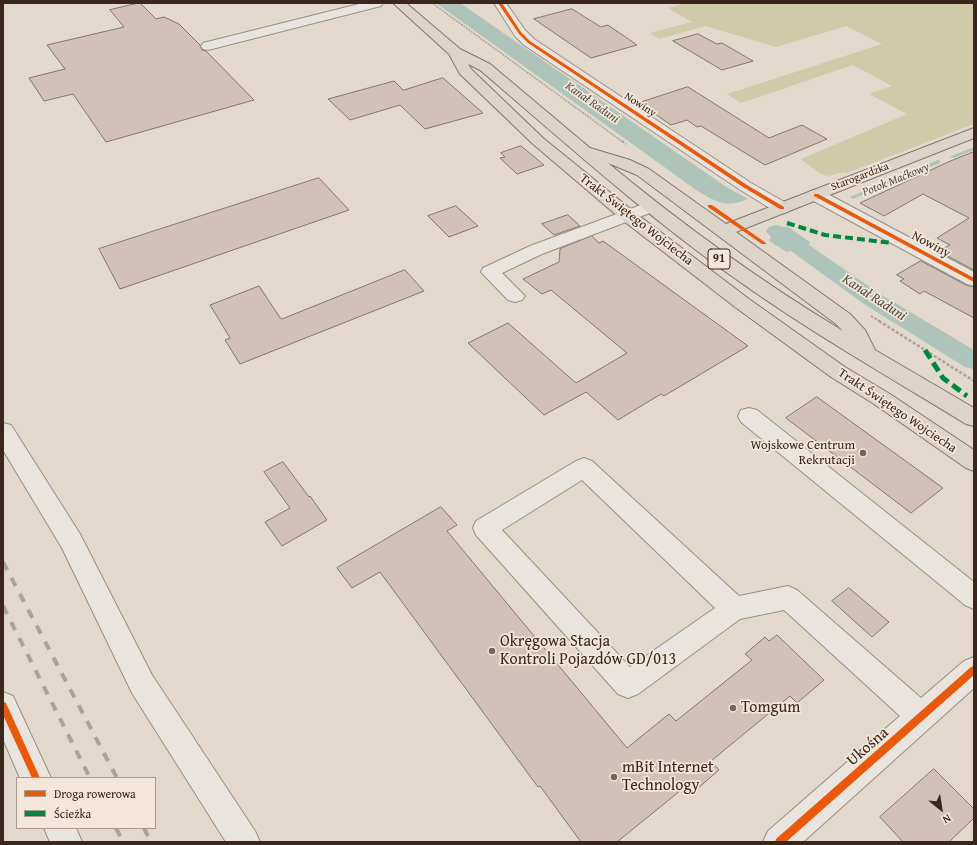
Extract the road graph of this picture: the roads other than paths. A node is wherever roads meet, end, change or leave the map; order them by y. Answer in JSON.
{"nodes":[{"id":1,"x":377,"y":3,"type":"edge"},
{"id":2,"x":399,"y":3,"type":"edge"},
{"id":3,"x":500,"y":3,"type":"edge"},
{"id":4,"x":208,"y":46,"type":"dead end"},
{"id":5,"x":455,"y":52,"type":"junction"},
{"id":6,"x":974,"y":133,"type":"edge"},
{"id":7,"x":538,"y":141,"type":"junction"},
{"id":8,"x":582,"y":151,"type":"junction"},
{"id":9,"x":816,"y":195,"type":"junction"},
{"id":10,"x":649,"y":207,"type":"junction"},
{"id":11,"x":782,"y":208,"type":"junction"},
{"id":12,"x":627,"y":215,"type":"junction"},
{"id":13,"x":724,"y":231,"type":"junction"},
{"id":14,"x":974,"y":280,"type":"edge"},
{"id":15,"x":515,"y":296,"type":"dead end"},
{"id":16,"x":866,"y":353,"type":"junction"},
{"id":17,"x":882,"y":399,"type":"junction"},
{"id":18,"x":749,"y":416,"type":"dead end"},
{"id":19,"x":974,"y":418,"type":"edge"},
{"id":20,"x":3,"y":430,"type":"edge"},
{"id":21,"x":974,"y":462,"type":"edge"},
{"id":22,"x":974,"y":597,"type":"edge"},
{"id":23,"x":734,"y":609,"type":"junction"},
{"id":24,"x":974,"y":670,"type":"edge"},
{"id":25,"x":3,"y":706,"type":"edge"},
{"id":26,"x":922,"y":717,"type":"junction"},
{"id":27,"x":36,"y":777,"type":"edge"},
{"id":28,"x":60,"y":829,"type":"edge"},
{"id":29,"x":66,"y":842,"type":"edge"},
{"id":30,"x":244,"y":842,"type":"edge"},
{"id":31,"x":779,"y":842,"type":"edge"}],
"edges":[{"from":1,"to":4,"type":"street"},
{"from":2,"to":5,"type":"main road","name":"Trakt Świętego Wojciecha","number":"91"},
{"from":3,"to":11,"type":"street","name":"Nowiny"},
{"from":5,"to":7,"type":"main road","name":"Trakt Świętego Wojciecha","number":"91"},
{"from":5,"to":8,"type":"main road","name":"Trakt Świętego Wojciecha","number":"91"},
{"from":6,"to":9,"type":"main road","name":"Starogardzka"},
{"from":7,"to":8,"type":"main road"},
{"from":7,"to":12,"type":"main road","name":"Trakt Świętego Wojciecha","number":"91"},
{"from":8,"to":10,"type":"main road","name":"Trakt Świętego Wojciecha","number":"91"},
{"from":8,"to":13,"type":"main road"},
{"from":9,"to":11,"type":"main road","name":"Starogardzka"},
{"from":9,"to":14,"type":"street","name":"Nowiny"},
{"from":10,"to":12,"type":"street"},
{"from":10,"to":16,"type":"main road","name":"Trakt Świętego Wojciecha","number":"91"},
{"from":11,"to":13,"type":"main road","name":"Starogardzka"},
{"from":12,"to":15,"type":"street"},
{"from":12,"to":17,"type":"main road","name":"Trakt Świętego Wojciecha","number":"91"},
{"from":13,"to":16,"type":"main road"},
{"from":16,"to":17,"type":"main road"},
{"from":16,"to":19,"type":"main road","name":"Trakt Świętego Wojciecha","number":"91"},
{"from":17,"to":21,"type":"main road","name":"Trakt Świętego Wojciecha","number":"91"},
{"from":18,"to":22,"type":"street"},
{"from":20,"to":30,"type":"street"},
{"from":23,"to":23,"type":"street"},
{"from":23,"to":26,"type":"street"},
{"from":24,"to":26,"type":"street","name":"Ukośna"},
{"from":25,"to":27,"type":"street"},
{"from":26,"to":31,"type":"street","name":"Ukośna"},
{"from":28,"to":29,"type":"street"}]}
